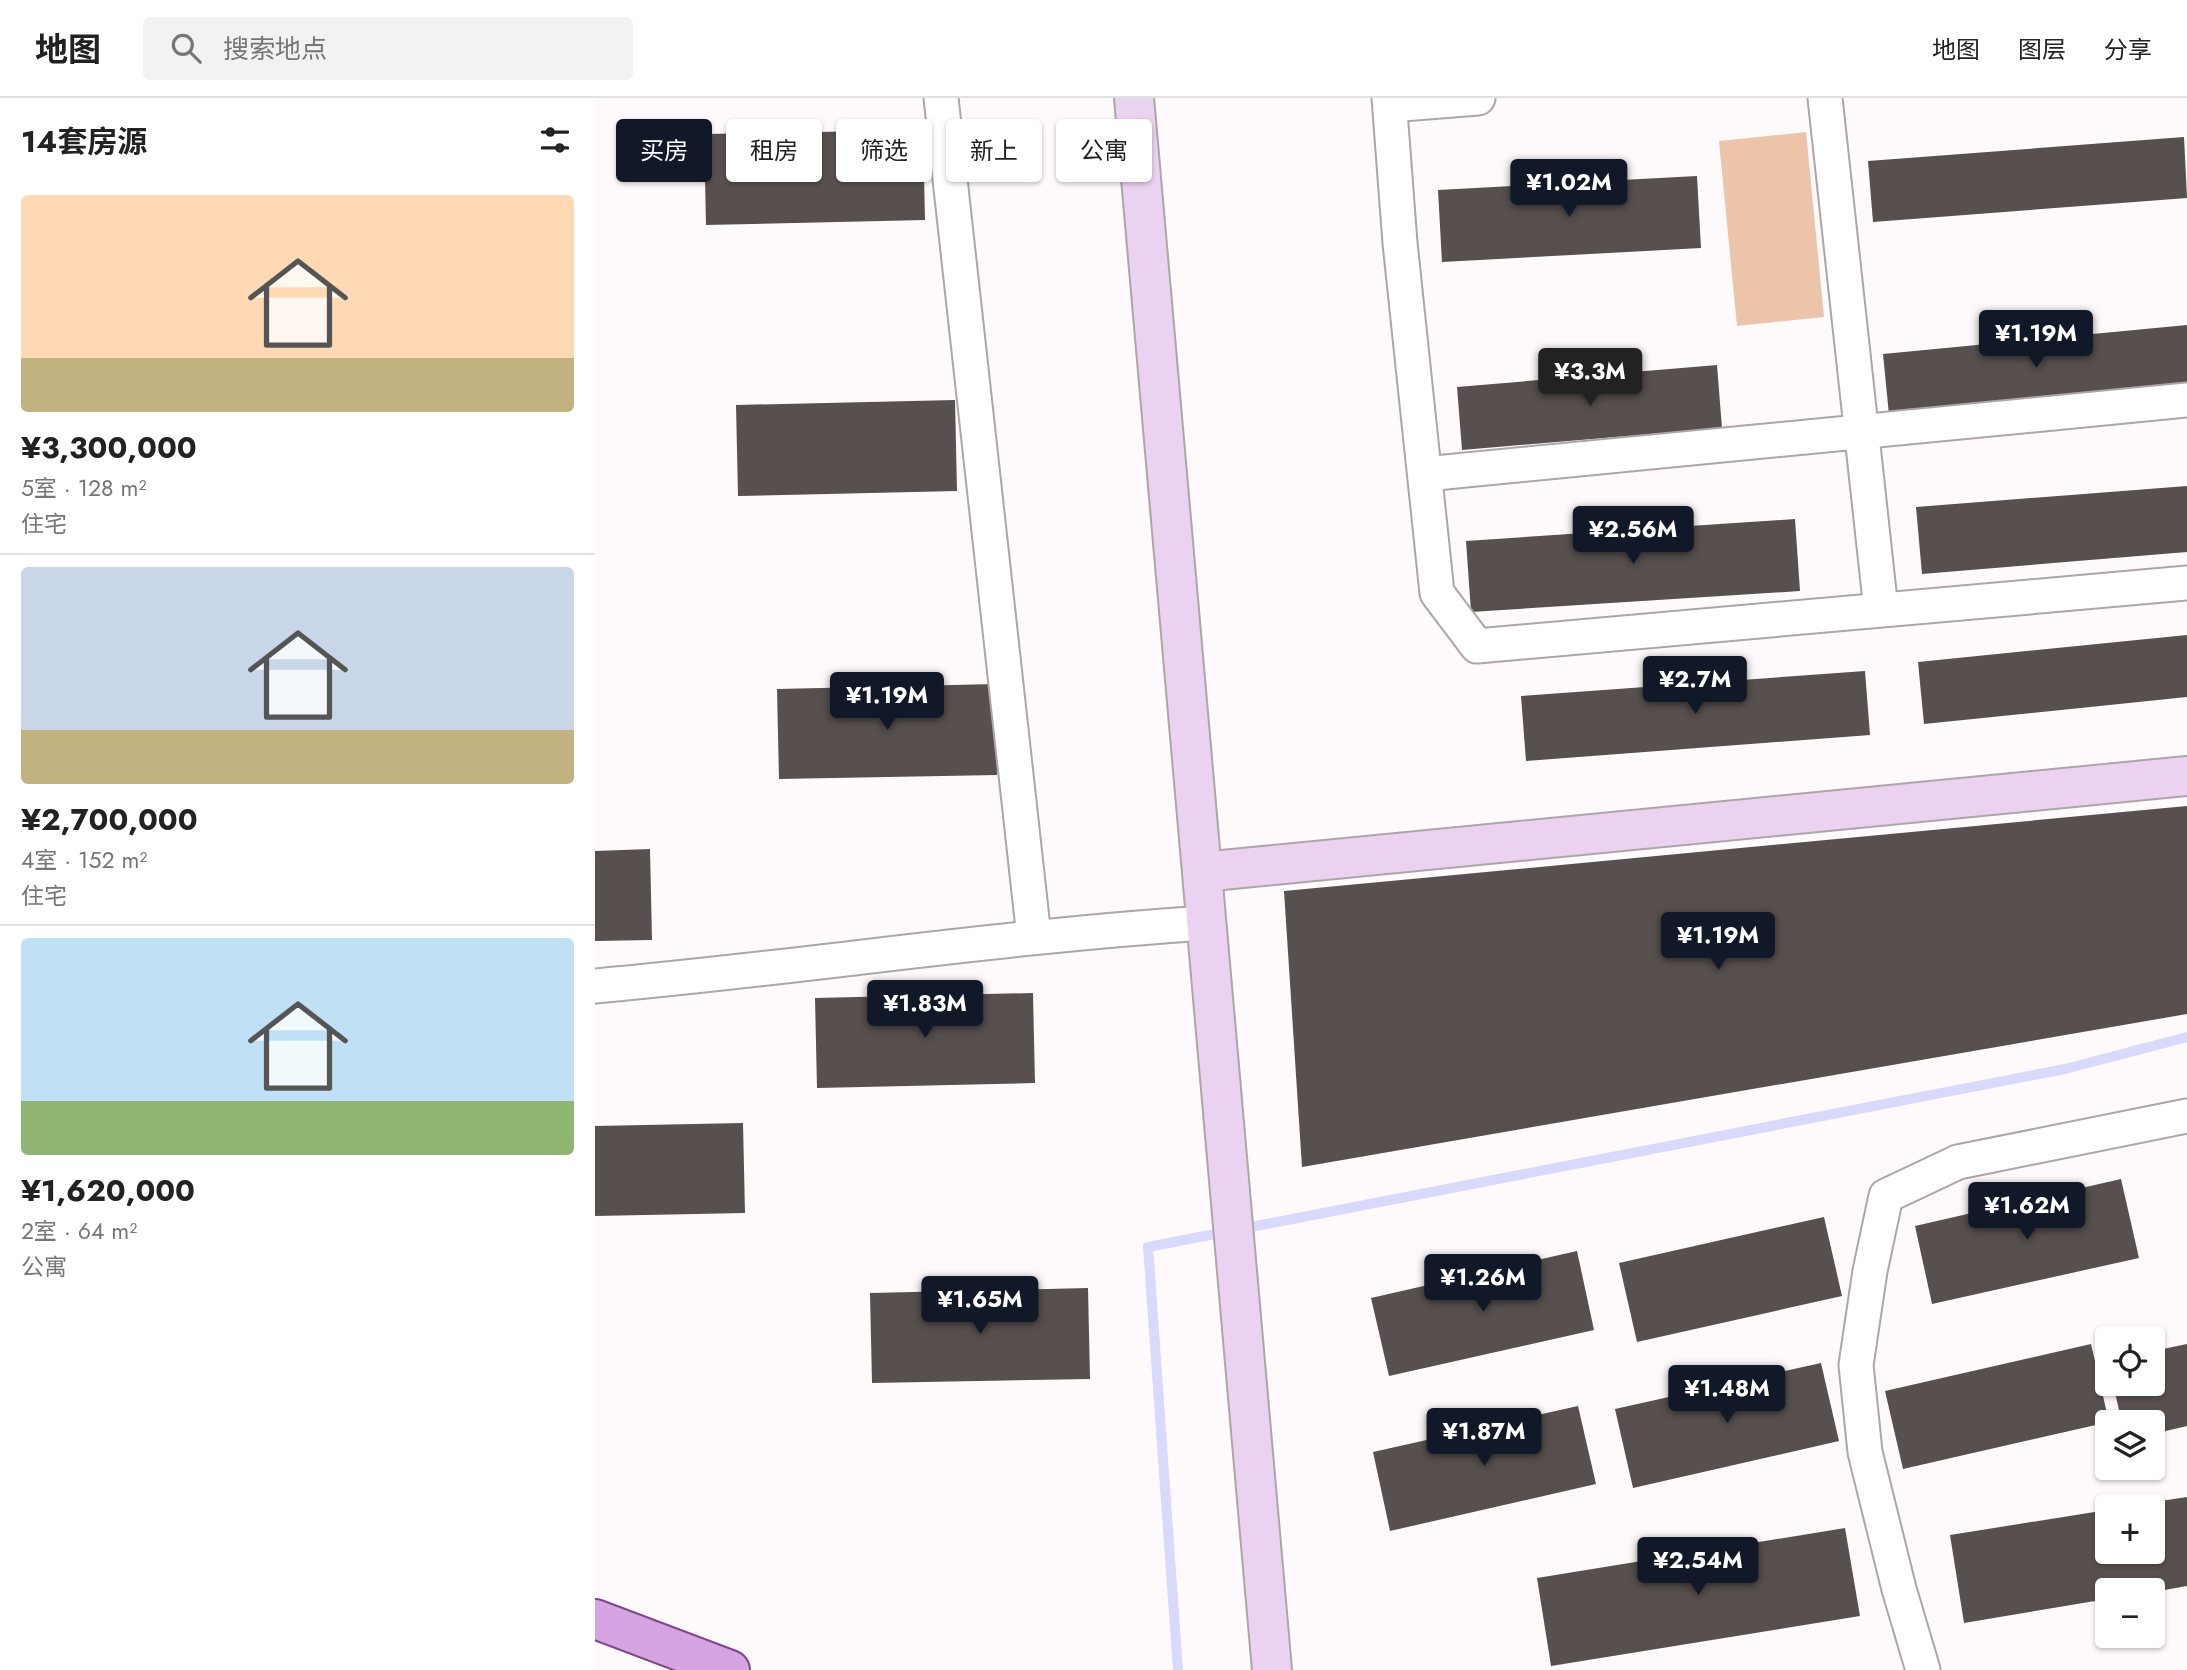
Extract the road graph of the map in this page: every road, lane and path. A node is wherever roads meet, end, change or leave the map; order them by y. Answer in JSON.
{"nodes":[{"id":1,"x":941,"y":98,"type":"edge"},
{"id":2,"x":1134,"y":98,"type":"edge"},
{"id":3,"x":1478,"y":98,"type":"edge"},
{"id":4,"x":1825,"y":98,"type":"edge"},
{"id":5,"x":1390,"y":101,"type":"edge"},
{"id":6,"x":2187,"y":400,"type":"edge"},
{"id":7,"x":1861,"y":432,"type":"junction"},
{"id":8,"x":1425,"y":474,"type":"junction"},
{"id":9,"x":2187,"y":583,"type":"edge"},
{"id":10,"x":1881,"y":610,"type":"junction"},
{"id":11,"x":2187,"y":776,"type":"edge"},
{"id":12,"x":1202,"y":872,"type":"junction"},
{"id":13,"x":1206,"y":923,"type":"junction"},
{"id":14,"x":1034,"y":937,"type":"junction"},
{"id":15,"x":595,"y":986,"type":"edge"},
{"id":16,"x":2187,"y":1116,"type":"edge"},
{"id":17,"x":595,"y":1619,"type":"edge"},
{"id":18,"x":730,"y":1670,"type":"edge"},
{"id":19,"x":1272,"y":1670,"type":"edge"},
{"id":20,"x":1923,"y":1670,"type":"edge"}],
"edges":[{"from":1,"to":14,"type":"street"},
{"from":2,"to":12,"type":"street"},
{"from":3,"to":5,"type":"street"},
{"from":4,"to":7,"type":"street"},
{"from":5,"to":8,"type":"street"},
{"from":6,"to":7,"type":"street"},
{"from":7,"to":8,"type":"street"},
{"from":7,"to":10,"type":"street"},
{"from":8,"to":10,"type":"street"},
{"from":9,"to":10,"type":"street"},
{"from":11,"to":12,"type":"street"},
{"from":12,"to":13,"type":"street"},
{"from":13,"to":14,"type":"street"},
{"from":13,"to":19,"type":"street"},
{"from":14,"to":15,"type":"street"},
{"from":16,"to":20,"type":"street"},
{"from":17,"to":18,"type":"main road"}]}
